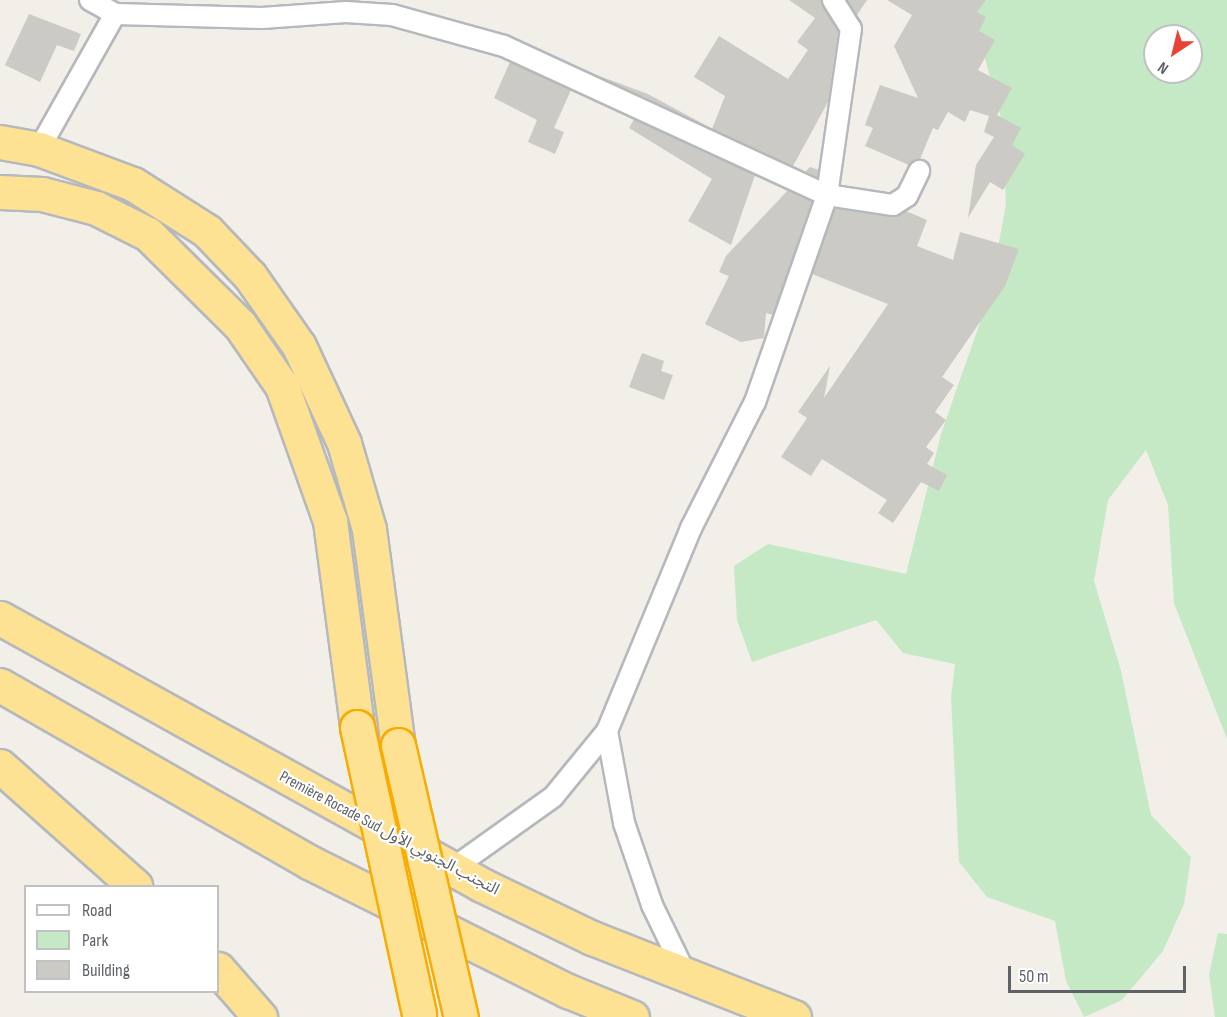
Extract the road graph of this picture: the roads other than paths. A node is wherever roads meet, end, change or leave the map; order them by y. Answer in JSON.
{"nodes":[{"id":1,"x":90,"y":0,"type":"edge"},
{"id":2,"x":833,"y":0,"type":"edge"},
{"id":3,"x":116,"y":14,"type":"junction"},
{"id":4,"x":0,"y":142,"type":"edge"},
{"id":5,"x":39,"y":149,"type":"junction"},
{"id":6,"x":920,"y":171,"type":"dead end"},
{"id":7,"x":0,"y":192,"type":"edge"},
{"id":8,"x":827,"y":195,"type":"junction"},
{"id":9,"x":0,"y":597,"type":"edge"},
{"id":10,"x":0,"y":618,"type":"edge"},
{"id":11,"x":0,"y":685,"type":"edge"},
{"id":12,"x":607,"y":731,"type":"junction"},
{"id":13,"x":0,"y":766,"type":"edge"},
{"id":14,"x":285,"y":778,"type":"junction"},
{"id":15,"x":452,"y":869,"type":"junction"},
{"id":16,"x":134,"y":885,"type":"edge"},
{"id":17,"x":219,"y":970,"type":"edge"},
{"id":18,"x":686,"y":975,"type":"junction"},
{"id":19,"x":419,"y":1016,"type":"edge"},
{"id":20,"x":261,"y":1017,"type":"edge"},
{"id":21,"x":461,"y":1017,"type":"edge"},
{"id":22,"x":632,"y":1017,"type":"edge"},
{"id":23,"x":794,"y":1017,"type":"edge"}],
"edges":[{"from":1,"to":3,"type":"street"},
{"from":2,"to":8,"type":"street"},
{"from":3,"to":5,"type":"street"},
{"from":3,"to":8,"type":"street"},
{"from":4,"to":5,"type":"highway"},
{"from":5,"to":21,"type":"highway","bridge":true},
{"from":6,"to":8,"type":"street"},
{"from":7,"to":19,"type":"highway","bridge":true},
{"from":8,"to":12,"type":"street"},
{"from":9,"to":14,"type":"highway"},
{"from":10,"to":14,"type":"highway","name":"Première Rocade Sud التجنب الجنوبي الأول"},
{"from":11,"to":22,"type":"highway"},
{"from":12,"to":15,"type":"street"},
{"from":12,"to":18,"type":"street"},
{"from":13,"to":16,"type":"highway"},
{"from":14,"to":15,"type":"highway","name":"Première Rocade Sud التجنب الجنوبي الأول"},
{"from":15,"to":18,"type":"highway","name":"Première Rocade Sud التجنب الجنوبي الأول"},
{"from":17,"to":20,"type":"highway"},
{"from":18,"to":23,"type":"highway","name":"Première Rocade Sud التجنب الجنوبي الأول"}]}
